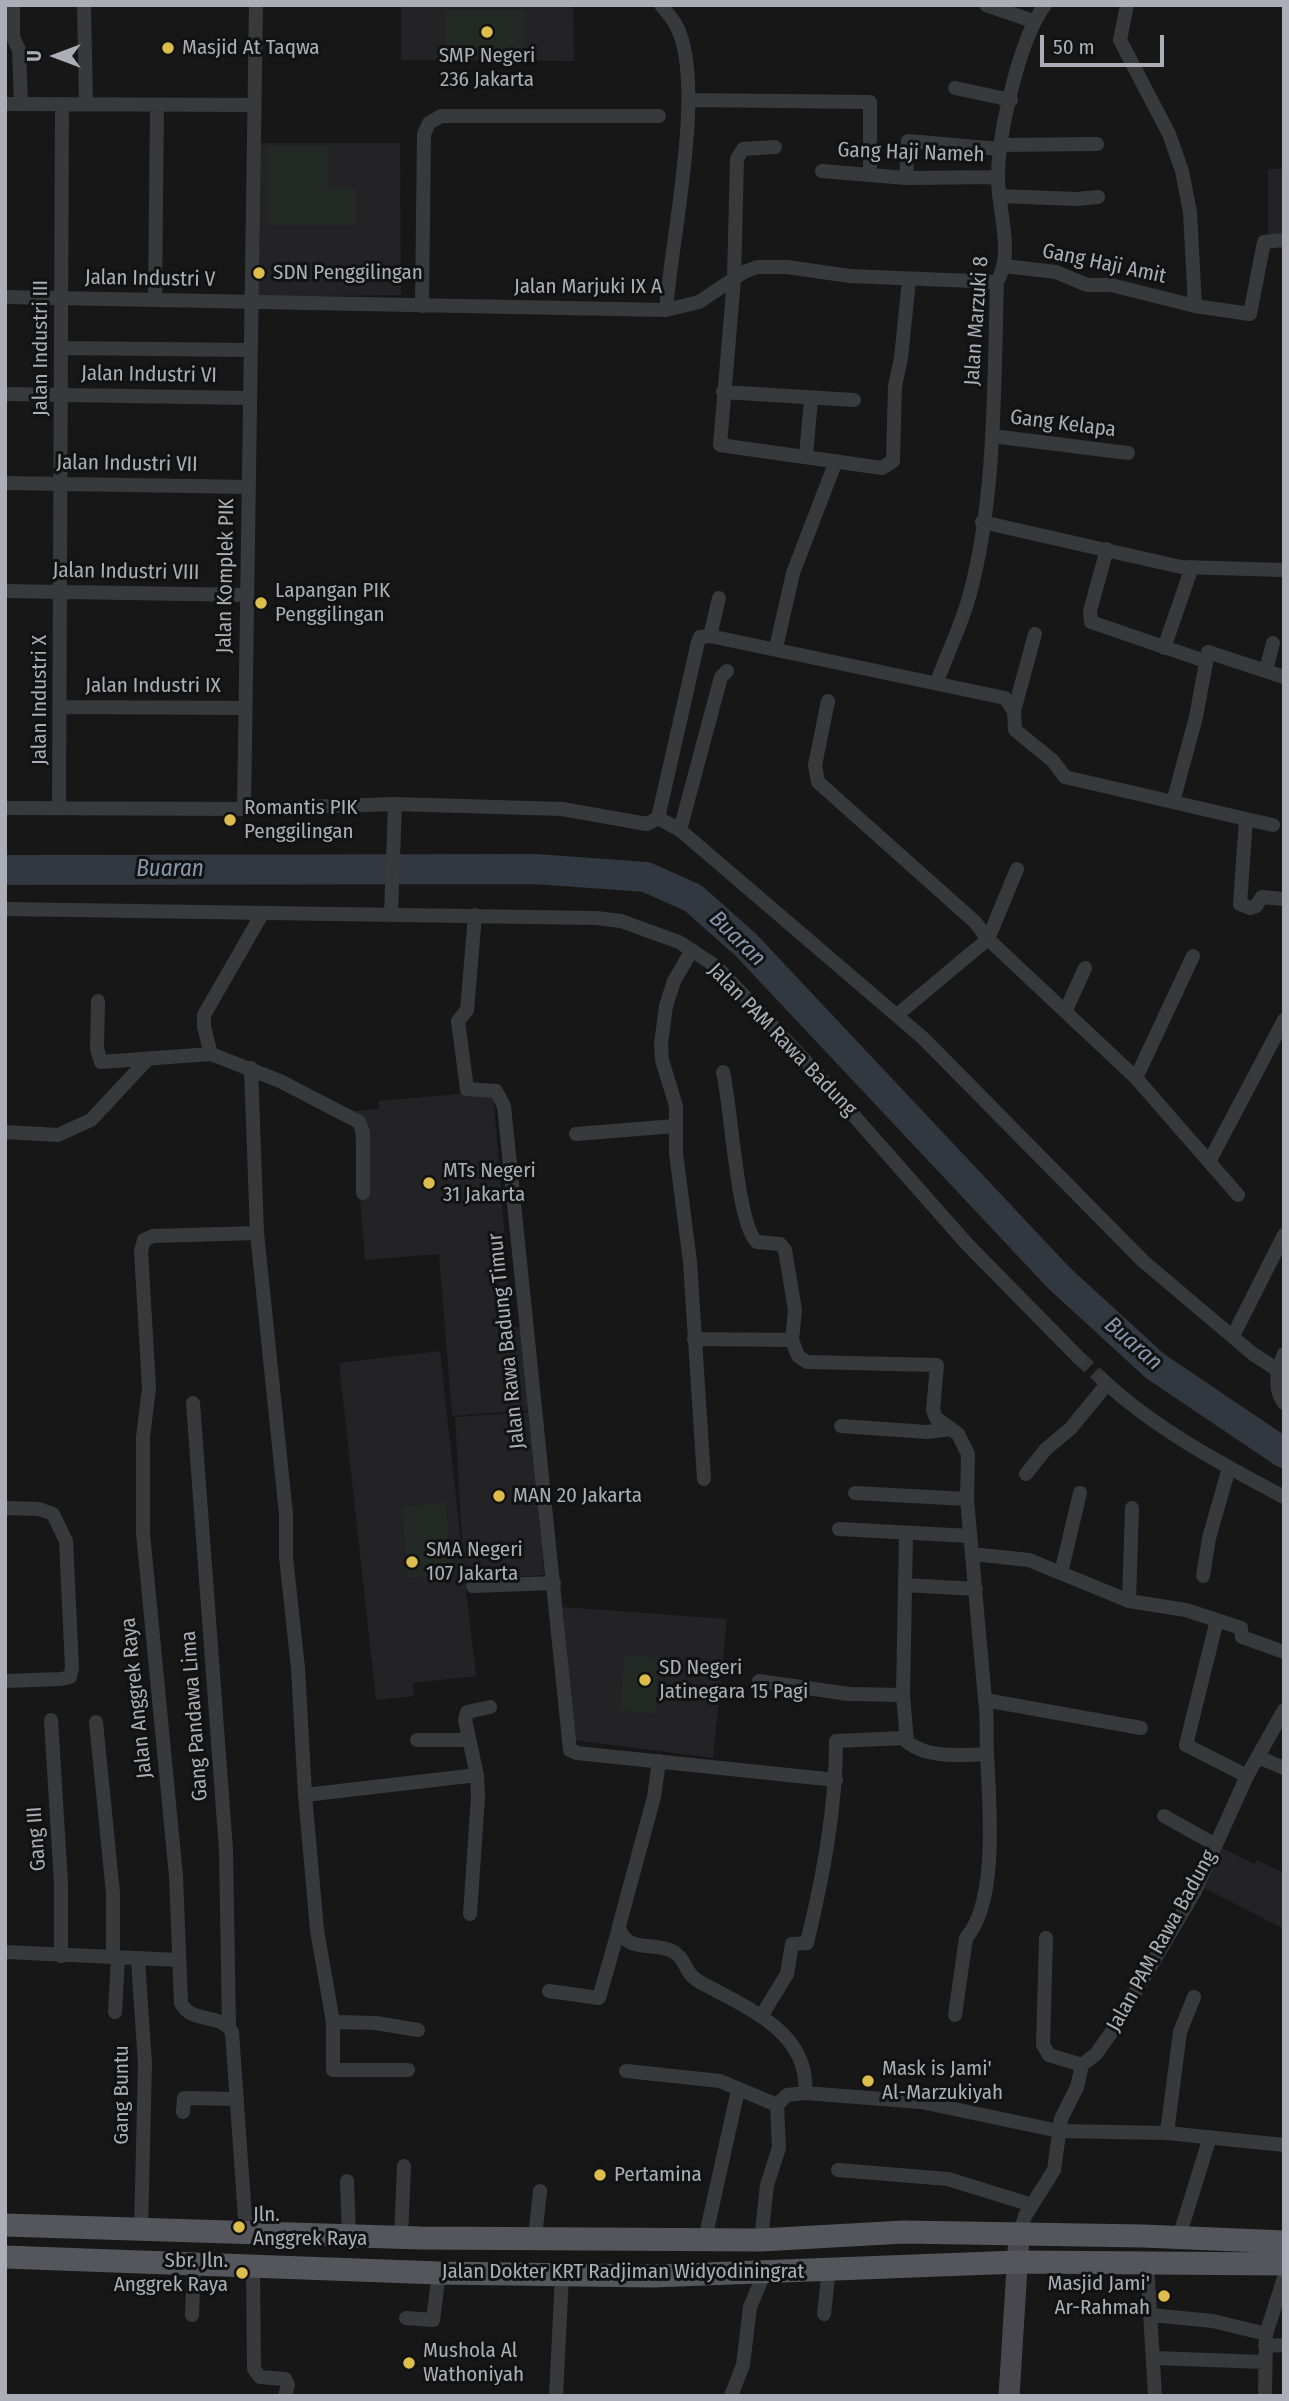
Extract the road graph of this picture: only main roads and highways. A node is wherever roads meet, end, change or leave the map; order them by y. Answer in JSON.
{"nodes":[{"id":1,"x":5,"y":2225,"type":"edge"},
{"id":2,"x":1284,"y":2242,"type":"edge"},
{"id":3,"x":5,"y":2257,"type":"edge"},
{"id":4,"x":1284,"y":2264,"type":"edge"}],
"edges":[{"from":1,"to":2,"type":"main road","name":"Jalan Dokter KRT Radjiman Widyodiningrat"},
{"from":3,"to":4,"type":"main road","name":"Jalan Dokter KRT Radjiman Widyodiningrat"}]}
